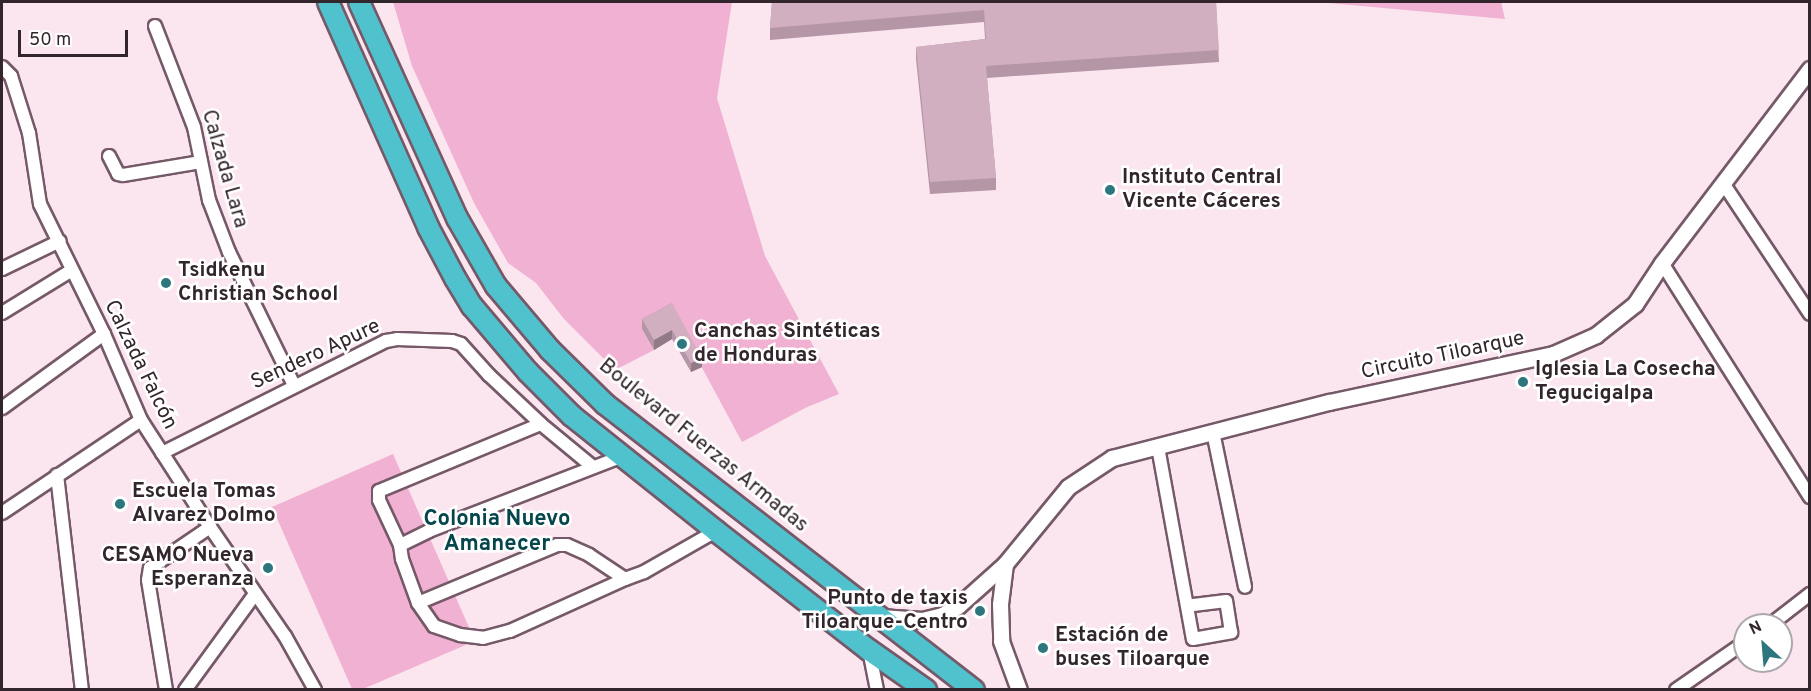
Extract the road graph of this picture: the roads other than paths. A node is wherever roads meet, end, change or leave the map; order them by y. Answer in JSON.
{"nodes":[{"id":1,"x":328,"y":2,"type":"edge"},
{"id":2,"x":359,"y":2,"type":"edge"},
{"id":3,"x":155,"y":26,"type":"dead end"},
{"id":4,"x":2,"y":67,"type":"edge"},
{"id":5,"x":1809,"y":69,"type":"edge"},
{"id":6,"x":109,"y":156,"type":"dead end"},
{"id":7,"x":201,"y":162,"type":"junction"},
{"id":8,"x":1723,"y":183,"type":"junction"},
{"id":9,"x":60,"y":241,"type":"junction"},
{"id":10,"x":1662,"y":263,"type":"junction"},
{"id":11,"x":2,"y":269,"type":"edge"},
{"id":12,"x":72,"y":270,"type":"junction"},
{"id":13,"x":2,"y":313,"type":"edge"},
{"id":14,"x":1809,"y":314,"type":"edge"},
{"id":15,"x":104,"y":334,"type":"junction"},
{"id":16,"x":294,"y":385,"type":"junction"},
{"id":17,"x":2,"y":408,"type":"edge"},
{"id":18,"x":141,"y":420,"type":"junction"},
{"id":19,"x":541,"y":424,"type":"junction"},
{"id":20,"x":1213,"y":432,"type":"junction"},
{"id":21,"x":1158,"y":447,"type":"junction"},
{"id":22,"x":162,"y":453,"type":"junction"},
{"id":23,"x":623,"y":456,"type":"junction"},
{"id":24,"x":592,"y":467,"type":"junction"},
{"id":25,"x":57,"y":475,"type":"junction"},
{"id":26,"x":1809,"y":497,"type":"edge"},
{"id":27,"x":2,"y":513,"type":"edge"},
{"id":28,"x":210,"y":527,"type":"junction"},
{"id":29,"x":716,"y":531,"type":"junction"},
{"id":30,"x":400,"y":545,"type":"junction"},
{"id":31,"x":1005,"y":564,"type":"junction"},
{"id":32,"x":625,"y":579,"type":"junction"},
{"id":33,"x":1245,"y":587,"type":"dead end"},
{"id":34,"x":255,"y":594,"type":"junction"},
{"id":35,"x":1809,"y":594,"type":"edge"},
{"id":36,"x":418,"y":603,"type":"junction"},
{"id":37,"x":1187,"y":606,"type":"dead end"},
{"id":38,"x":1785,"y":613,"type":"edge"},
{"id":39,"x":881,"y":617,"type":"junction"},
{"id":40,"x":869,"y":650,"type":"junction"},
{"id":41,"x":1733,"y":650,"type":"edge"},
{"id":42,"x":82,"y":690,"type":"edge"},
{"id":43,"x":166,"y":690,"type":"edge"},
{"id":44,"x":185,"y":690,"type":"edge"},
{"id":45,"x":315,"y":690,"type":"edge"},
{"id":46,"x":877,"y":690,"type":"edge"},
{"id":47,"x":926,"y":690,"type":"edge"},
{"id":48,"x":974,"y":690,"type":"edge"},
{"id":49,"x":1019,"y":690,"type":"edge"},
{"id":50,"x":1676,"y":690,"type":"edge"}],
"edges":[{"from":1,"to":23,"type":"highway"},
{"from":2,"to":39,"type":"highway","name":"Boulevard Fuerzas Armadas"},
{"from":3,"to":7,"type":"street","name":"Calzada Lara"},
{"from":4,"to":9,"type":"street","name":"Calzada Falcón"},
{"from":5,"to":8,"type":"street","name":"Circuito Tiloarque"},
{"from":6,"to":7,"type":"street"},
{"from":7,"to":16,"type":"street","name":"Calzada Lara"},
{"from":8,"to":10,"type":"street","name":"Circuito Tiloarque"},
{"from":8,"to":14,"type":"street"},
{"from":9,"to":11,"type":"street"},
{"from":9,"to":12,"type":"street","name":"Calzada Falcón"},
{"from":10,"to":20,"type":"street","name":"Circuito Tiloarque"},
{"from":10,"to":26,"type":"street"},
{"from":12,"to":13,"type":"street"},
{"from":12,"to":15,"type":"street","name":"Calzada Falcón"},
{"from":15,"to":17,"type":"street"},
{"from":15,"to":18,"type":"street","name":"Calzada Falcón"},
{"from":16,"to":19,"type":"street","name":"Sendero Apure"},
{"from":16,"to":22,"type":"street","name":"Sendero Apure"},
{"from":18,"to":22,"type":"street","name":"Calzada Falcón"},
{"from":18,"to":25,"type":"street"},
{"from":19,"to":24,"type":"street","name":"Sendero Apure"},
{"from":19,"to":30,"type":"street"},
{"from":20,"to":21,"type":"street","name":"Circuito Tiloarque"},
{"from":20,"to":33,"type":"street"},
{"from":21,"to":31,"type":"street","name":"Circuito Tiloarque"},
{"from":21,"to":37,"type":"street"},
{"from":22,"to":28,"type":"street","name":"Calzada Falcón"},
{"from":23,"to":24,"type":"street"},
{"from":23,"to":29,"type":"highway"},
{"from":24,"to":30,"type":"street"},
{"from":25,"to":27,"type":"street"},
{"from":25,"to":42,"type":"street"},
{"from":28,"to":34,"type":"street","name":"Calzada Falcón"},
{"from":28,"to":43,"type":"street"},
{"from":29,"to":32,"type":"street"},
{"from":29,"to":40,"type":"highway"},
{"from":30,"to":36,"type":"street"},
{"from":31,"to":39,"type":"street","name":"Circuito Tiloarque"},
{"from":31,"to":49,"type":"street"},
{"from":32,"to":36,"type":"street"},
{"from":32,"to":36,"type":"street"},
{"from":34,"to":44,"type":"street"},
{"from":34,"to":45,"type":"street","name":"Calzada Falcón"},
{"from":35,"to":38,"type":"street"},
{"from":39,"to":48,"type":"highway","name":"Boulevard Fuerzas Armadas"},
{"from":40,"to":46,"type":"street"},
{"from":40,"to":47,"type":"highway"},
{"from":41,"to":50,"type":"street"}]}
